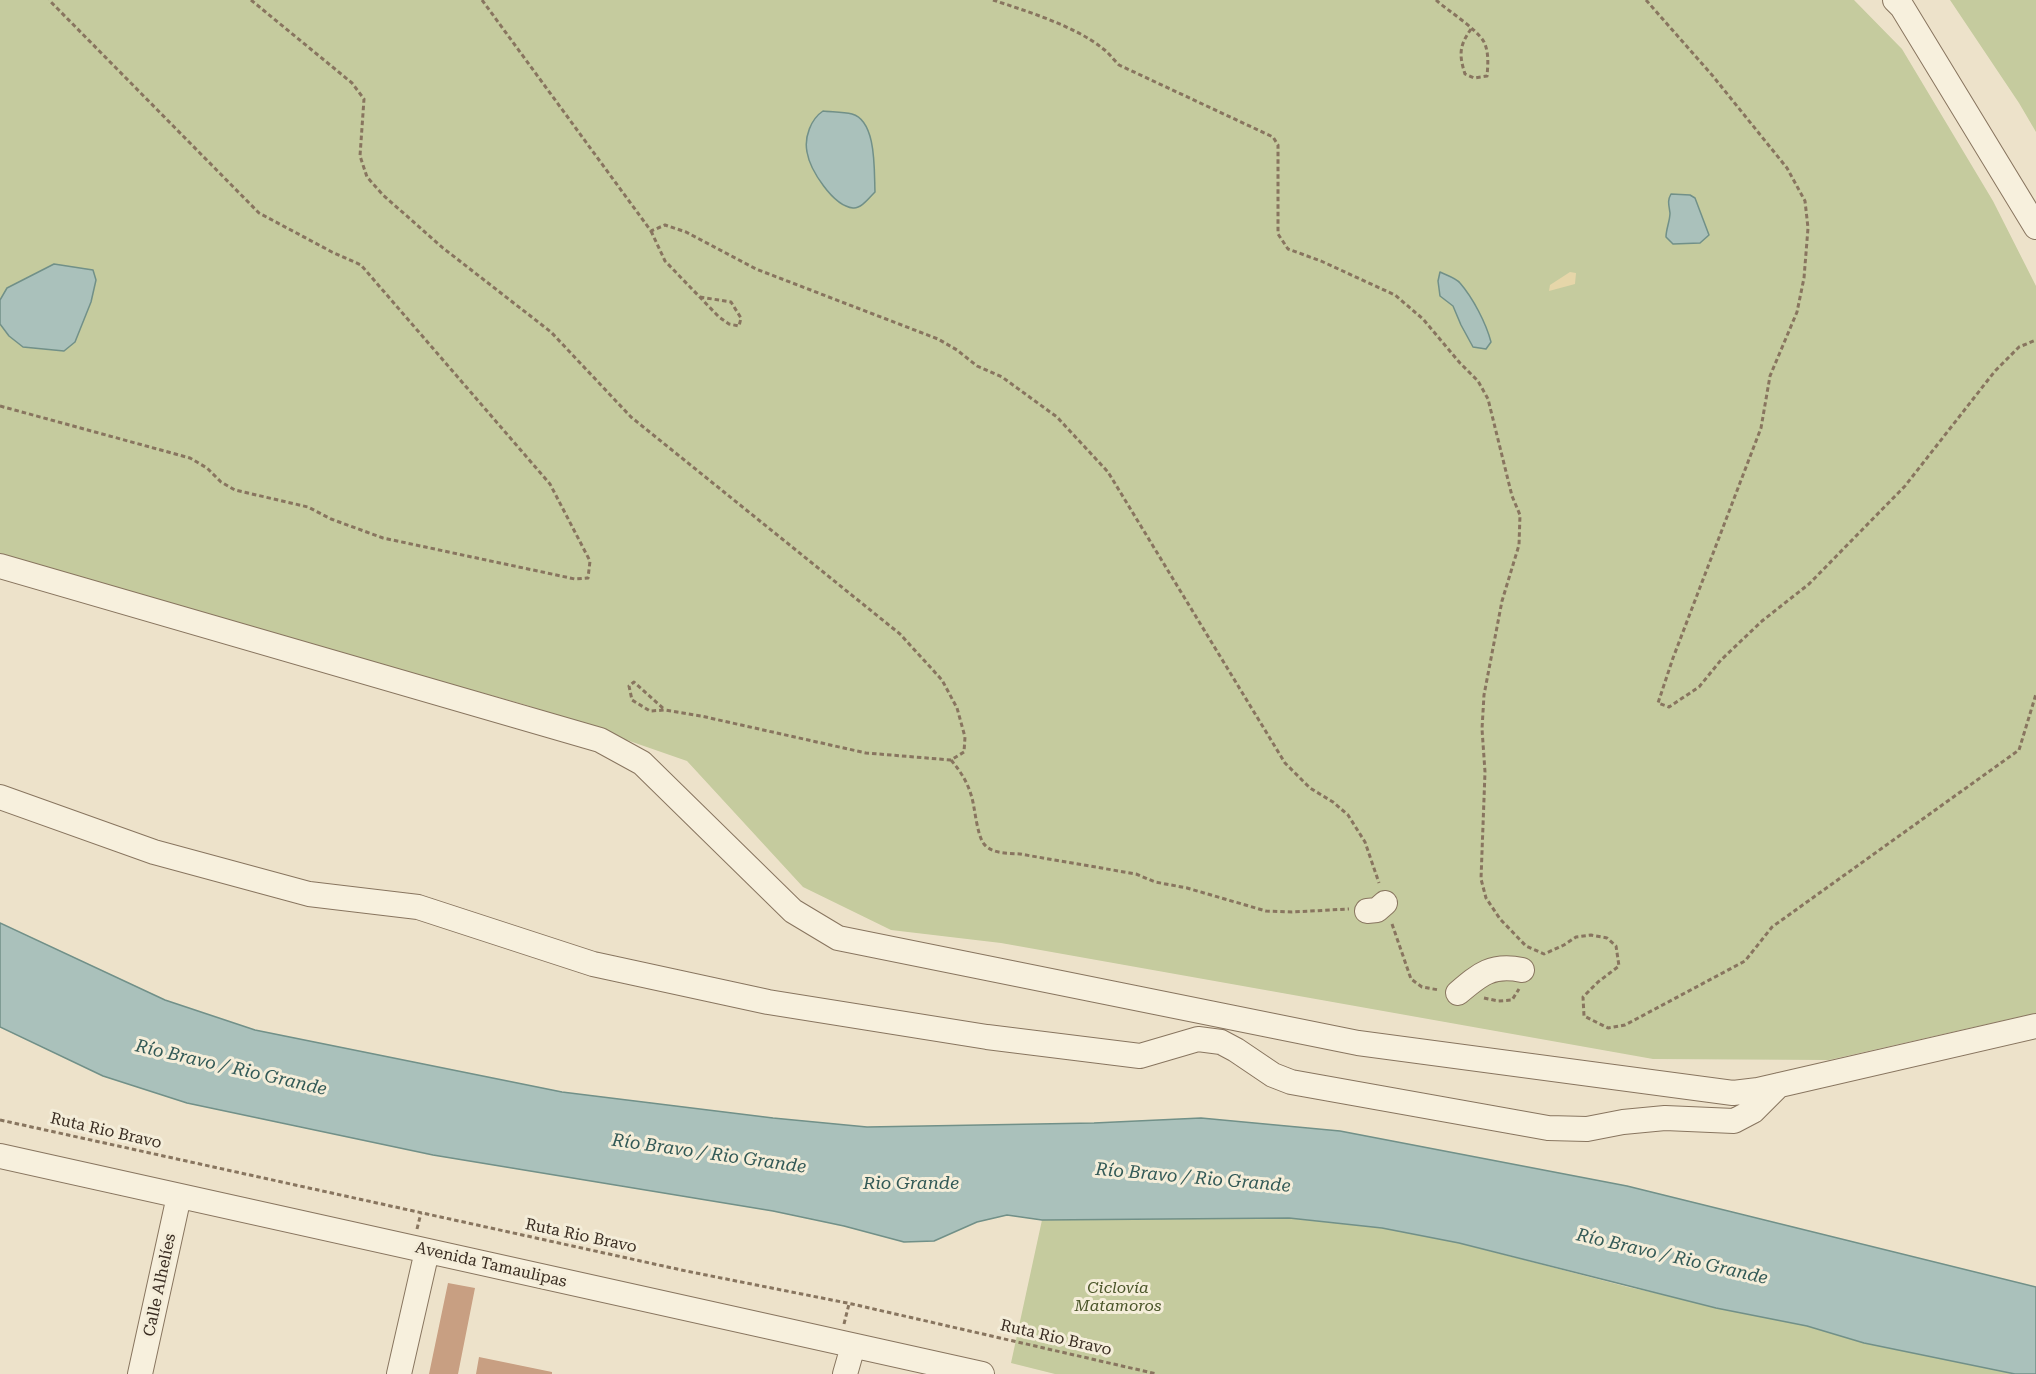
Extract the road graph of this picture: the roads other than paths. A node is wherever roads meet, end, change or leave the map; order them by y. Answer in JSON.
{"nodes":[{"id":1,"x":1895,"y":0,"type":"edge"},
{"id":2,"x":2036,"y":227,"type":"edge"},
{"id":3,"x":0,"y":567,"type":"edge"},
{"id":4,"x":0,"y":797,"type":"edge"},
{"id":5,"x":1522,"y":970,"type":"road end"},
{"id":6,"x":1458,"y":993,"type":"road end"},
{"id":7,"x":2036,"y":1026,"type":"edge"},
{"id":8,"x":1779,"y":1085,"type":"junction"},
{"id":9,"x":0,"y":1156,"type":"edge"},
{"id":10,"x":179,"y":1196,"type":"junction"},
{"id":11,"x":427,"y":1251,"type":"junction"},
{"id":12,"x":854,"y":1346,"type":"junction"},
{"id":13,"x":140,"y":1374,"type":"edge"},
{"id":14,"x":399,"y":1374,"type":"edge"},
{"id":15,"x":845,"y":1374,"type":"edge"},
{"id":16,"x":982,"y":1374,"type":"edge"}],
"edges":[{"from":1,"to":2,"type":"street"},
{"from":3,"to":8,"type":"street"},
{"from":4,"to":8,"type":"street"},
{"from":5,"to":6,"type":"street"},
{"from":7,"to":8,"type":"street"},
{"from":9,"to":10,"type":"street","name":"Avenida Tamaulipas"},
{"from":10,"to":11,"type":"street","name":"Avenida Tamaulipas"},
{"from":10,"to":13,"type":"street","name":"Calle Alhelíes"},
{"from":11,"to":12,"type":"street","name":"Avenida Tamaulipas"},
{"from":11,"to":14,"type":"street"},
{"from":12,"to":15,"type":"street"},
{"from":12,"to":16,"type":"street","name":"Avenida Tamaulipas"}]}
